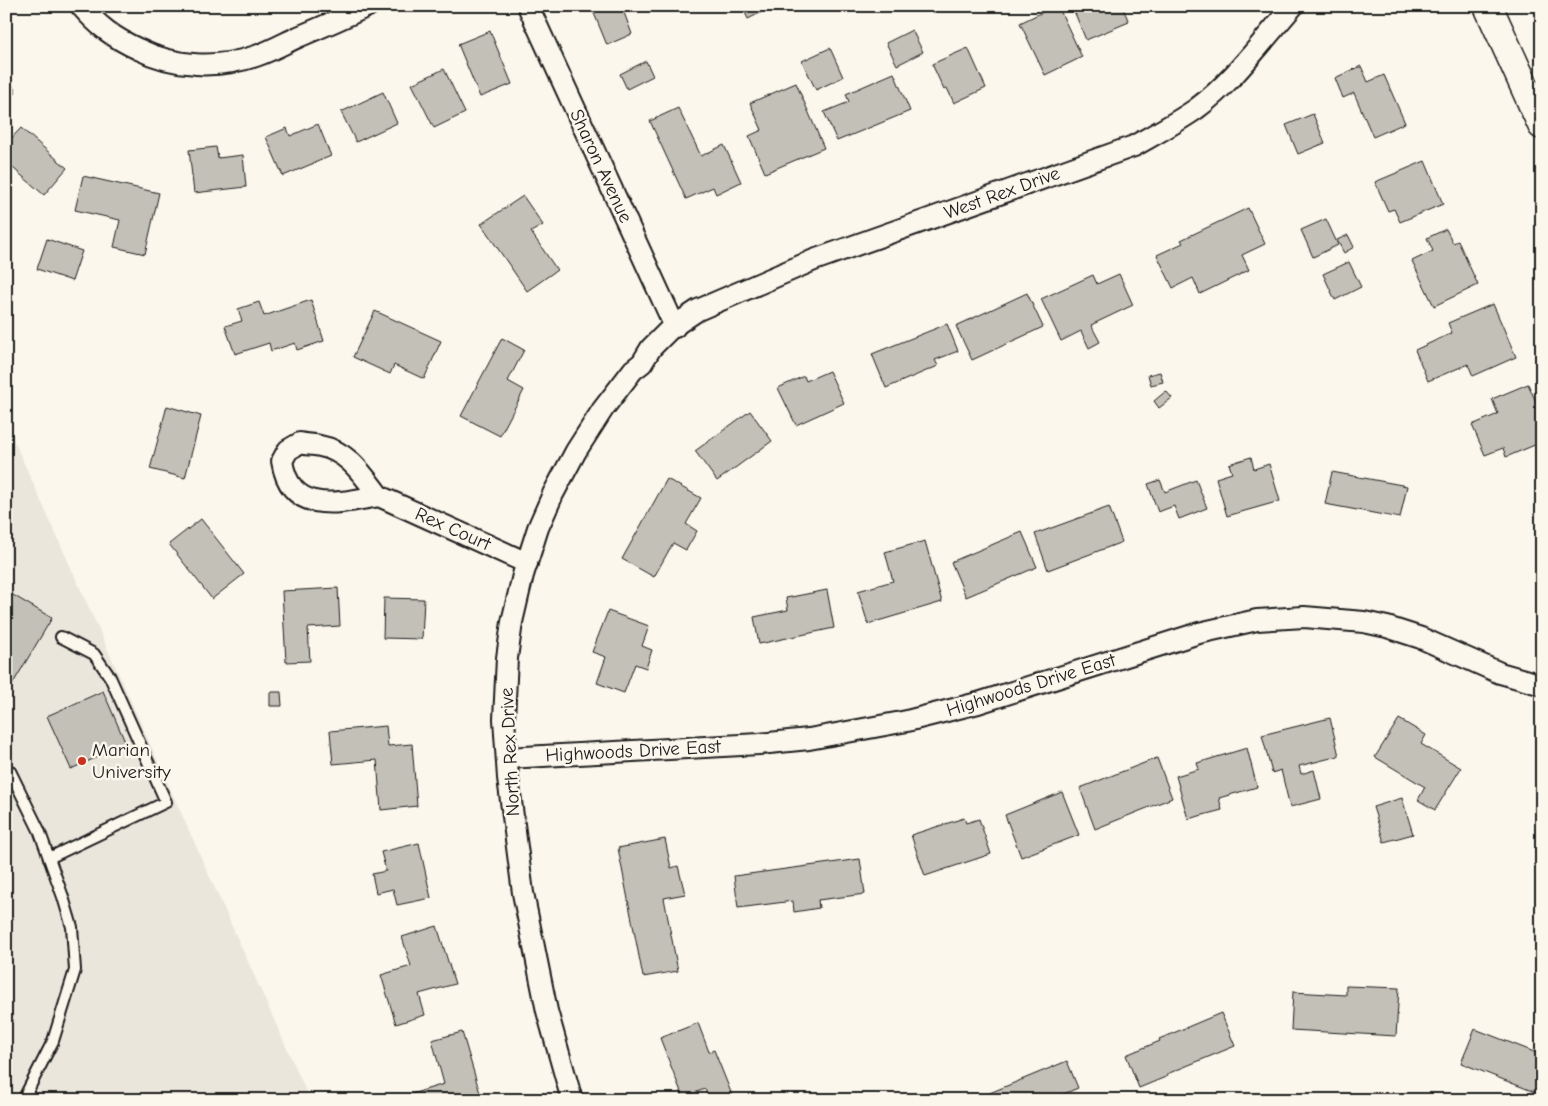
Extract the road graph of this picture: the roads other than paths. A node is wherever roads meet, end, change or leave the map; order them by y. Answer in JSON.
{"nodes":[{"id":1,"x":81,"y":6,"type":"edge"},
{"id":2,"x":368,"y":6,"type":"edge"},
{"id":3,"x":528,"y":6,"type":"edge"},
{"id":4,"x":1293,"y":6,"type":"edge"},
{"id":5,"x":1488,"y":6,"type":"edge"},
{"id":6,"x":1542,"y":125,"type":"edge"},
{"id":7,"x":675,"y":327,"type":"junction"},
{"id":8,"x":380,"y":496,"type":"dead end"},
{"id":9,"x":528,"y":563,"type":"junction"},
{"id":10,"x":61,"y":637,"type":"dead end"},
{"id":11,"x":1542,"y":685,"type":"edge"},
{"id":12,"x":507,"y":758,"type":"junction"},
{"id":13,"x":6,"y":768,"type":"edge"},
{"id":14,"x":49,"y":858,"type":"junction"},
{"id":15,"x":23,"y":1100,"type":"edge"},
{"id":16,"x":572,"y":1100,"type":"edge"}],
"edges":[{"from":1,"to":2,"type":"street"},
{"from":3,"to":7,"type":"street","name":"Sharon Avenue"},
{"from":4,"to":7,"type":"street","name":"West Rex Drive"},
{"from":5,"to":6,"type":"main road"},
{"from":7,"to":9,"type":"street","name":"North Rex Drive"},
{"from":8,"to":9,"type":"street","name":"Rex Court"},
{"from":9,"to":12,"type":"street","name":"North Rex Drive"},
{"from":10,"to":14,"type":"lane"},
{"from":11,"to":12,"type":"street","name":"Highwoods Drive East"},
{"from":12,"to":16,"type":"street","name":"North Rex Drive"},
{"from":13,"to":14,"type":"lane"},
{"from":14,"to":15,"type":"lane"}]}
